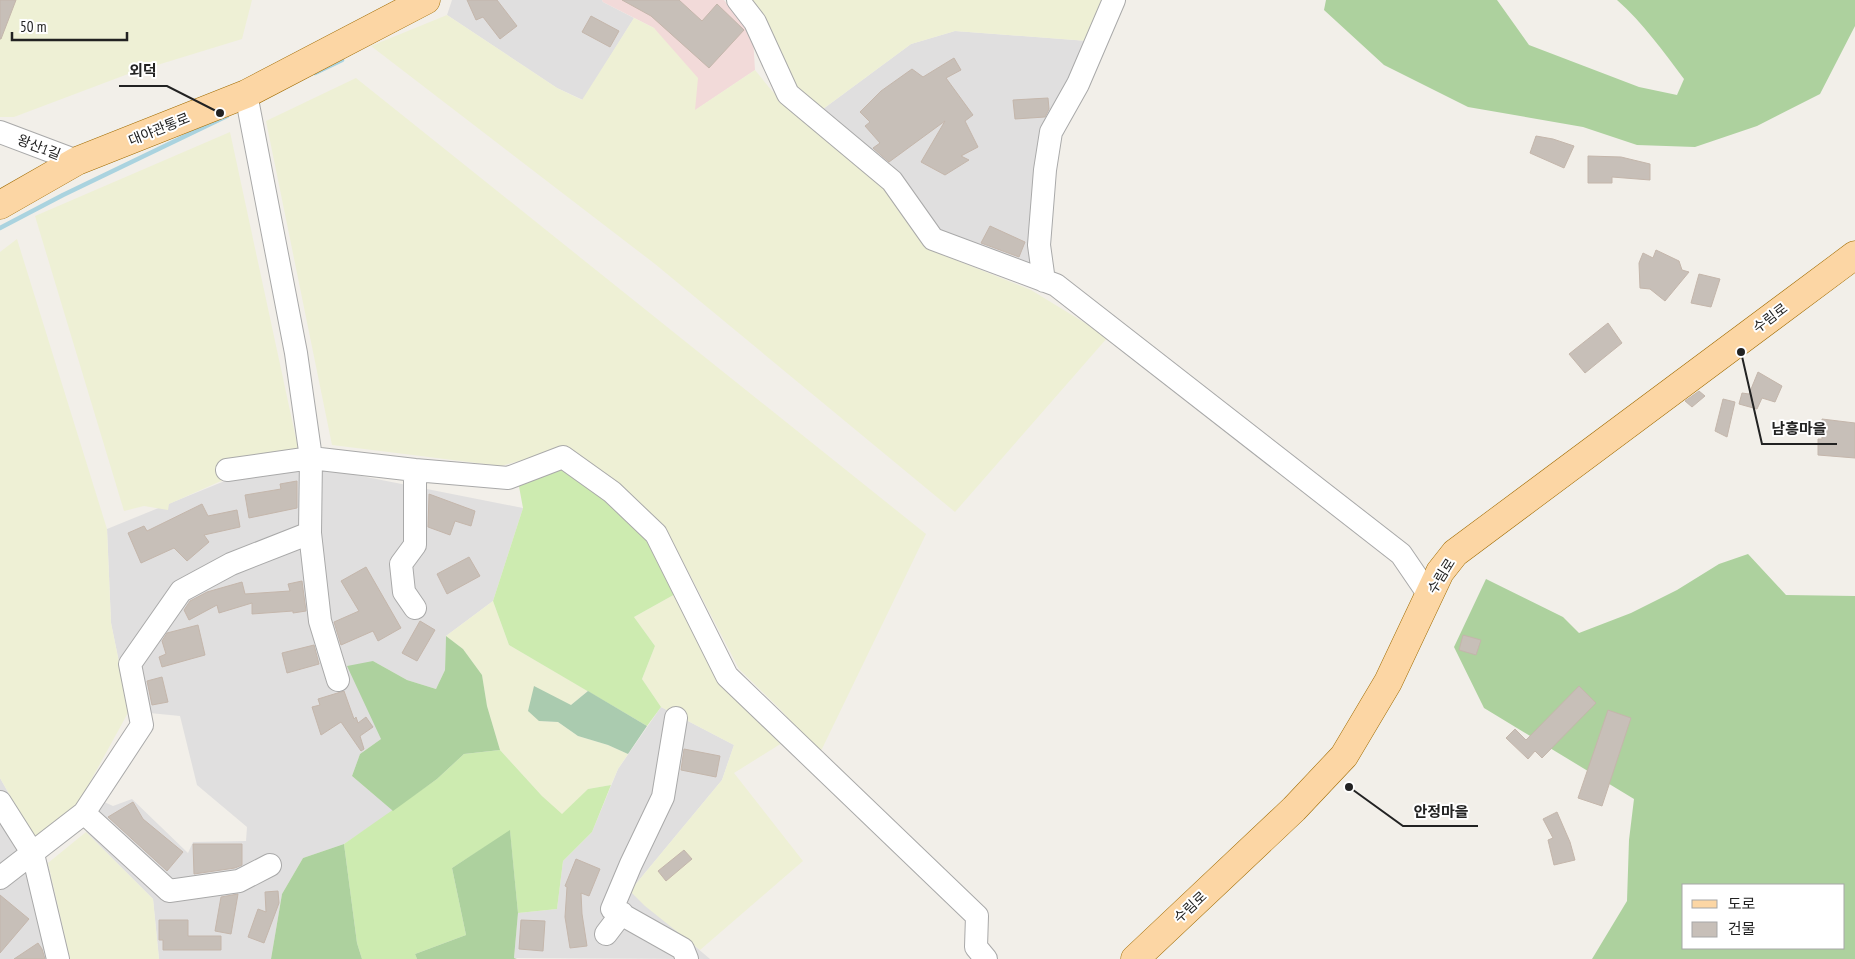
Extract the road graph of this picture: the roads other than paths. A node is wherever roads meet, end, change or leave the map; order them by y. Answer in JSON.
{"nodes":[{"id":1,"x":426,"y":0,"type":"edge"},
{"id":2,"x":738,"y":0,"type":"edge"},
{"id":3,"x":1114,"y":0,"type":"edge"},
{"id":4,"x":247,"y":102,"type":"junction"},
{"id":5,"x":0,"y":132,"type":"edge"},
{"id":6,"x":77,"y":161,"type":"junction"},
{"id":7,"x":0,"y":204,"type":"edge"},
{"id":8,"x":1855,"y":255,"type":"edge"},
{"id":9,"x":1044,"y":281,"type":"junction"},
{"id":10,"x":311,"y":458,"type":"junction"},
{"id":11,"x":227,"y":470,"type":"dead end"},
{"id":12,"x":415,"y":470,"type":"junction"},
{"id":13,"x":310,"y":533,"type":"junction"},
{"id":14,"x":1429,"y":595,"type":"junction"},
{"id":15,"x":414,"y":608,"type":"dead end"},
{"id":16,"x":338,"y":680,"type":"dead end"},
{"id":17,"x":676,"y":718,"type":"dead end"},
{"id":18,"x":0,"y":802,"type":"edge"},
{"id":19,"x":84,"y":813,"type":"junction"},
{"id":20,"x":33,"y":854,"type":"junction"},
{"id":21,"x":270,"y":865,"type":"dead end"},
{"id":22,"x":0,"y":878,"type":"edge"},
{"id":23,"x":622,"y":913,"type":"junction"},
{"id":24,"x":606,"y":934,"type":"dead end"},
{"id":25,"x":58,"y":959,"type":"edge"},
{"id":26,"x":687,"y":959,"type":"edge"},
{"id":27,"x":986,"y":959,"type":"edge"},
{"id":28,"x":1135,"y":959,"type":"edge"}],
"edges":[{"from":1,"to":4,"type":"main road","name":"대야관통로"},
{"from":2,"to":9,"type":"street"},
{"from":3,"to":9,"type":"street"},
{"from":4,"to":6,"type":"main road","name":"대야관통로"},
{"from":4,"to":10,"type":"street"},
{"from":5,"to":6,"type":"street","name":"왕산1길"},
{"from":6,"to":7,"type":"main road","name":"대야관통로"},
{"from":8,"to":14,"type":"main road","name":"수림로"},
{"from":9,"to":14,"type":"street"},
{"from":10,"to":11,"type":"street"},
{"from":10,"to":12,"type":"street"},
{"from":10,"to":13,"type":"street"},
{"from":12,"to":15,"type":"street"},
{"from":12,"to":27,"type":"street"},
{"from":13,"to":16,"type":"street"},
{"from":13,"to":19,"type":"street"},
{"from":14,"to":28,"type":"main road","name":"수림로"},
{"from":17,"to":23,"type":"street"},
{"from":18,"to":20,"type":"street"},
{"from":19,"to":20,"type":"street"},
{"from":19,"to":21,"type":"street"},
{"from":20,"to":22,"type":"street"},
{"from":20,"to":25,"type":"street"},
{"from":23,"to":24,"type":"street"},
{"from":23,"to":26,"type":"street"}]}
